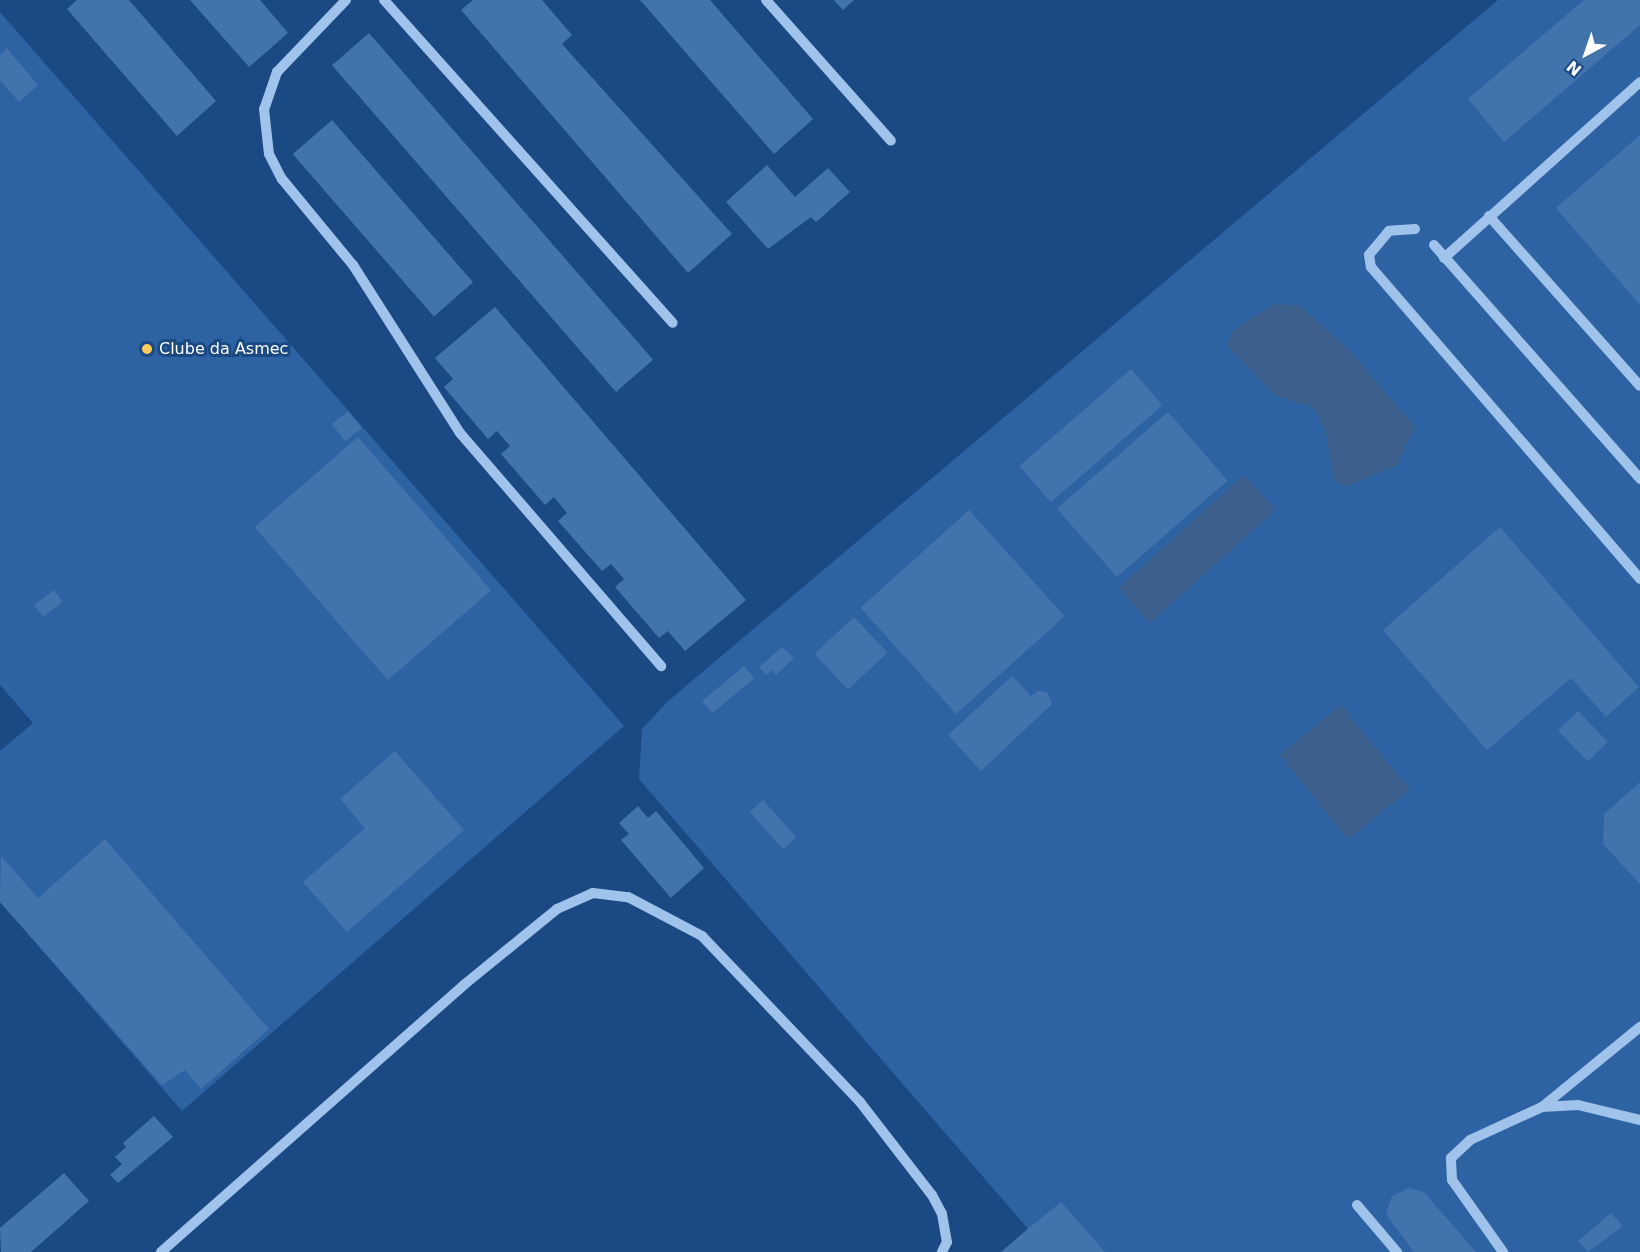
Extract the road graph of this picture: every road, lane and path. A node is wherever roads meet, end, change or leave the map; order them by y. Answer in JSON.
{"nodes":[{"id":1,"x":346,"y":0,"type":"edge"},
{"id":2,"x":384,"y":0,"type":"edge"},
{"id":3,"x":766,"y":0,"type":"edge"},
{"id":4,"x":1640,"y":82,"type":"edge"},
{"id":5,"x":891,"y":141,"type":"dead end"},
{"id":6,"x":1489,"y":216,"type":"junction"},
{"id":7,"x":1414,"y":229,"type":"dead end"},
{"id":8,"x":1434,"y":245,"type":"dead end"},
{"id":9,"x":1444,"y":258,"type":"junction"},
{"id":10,"x":673,"y":323,"type":"dead end"},
{"id":11,"x":1640,"y":386,"type":"edge"},
{"id":12,"x":1640,"y":479,"type":"edge"},
{"id":13,"x":1640,"y":579,"type":"edge"},
{"id":14,"x":661,"y":666,"type":"dead end"},
{"id":15,"x":1640,"y":1027,"type":"edge"},
{"id":16,"x":1542,"y":1107,"type":"junction"},
{"id":17,"x":1640,"y":1120,"type":"edge"},
{"id":18,"x":1357,"y":1205,"type":"dead end"},
{"id":19,"x":161,"y":1252,"type":"edge"},
{"id":20,"x":942,"y":1252,"type":"edge"},
{"id":21,"x":1397,"y":1252,"type":"edge"},
{"id":22,"x":1503,"y":1252,"type":"edge"}],
"edges":[{"from":1,"to":14,"type":"lane"},
{"from":2,"to":10,"type":"lane"},
{"from":3,"to":5,"type":"lane"},
{"from":4,"to":6,"type":"lane"},
{"from":6,"to":9,"type":"lane"},
{"from":6,"to":11,"type":"lane"},
{"from":7,"to":13,"type":"lane"},
{"from":8,"to":9,"type":"lane"},
{"from":9,"to":12,"type":"lane"},
{"from":15,"to":16,"type":"lane"},
{"from":16,"to":17,"type":"lane"},
{"from":16,"to":22,"type":"lane"},
{"from":18,"to":21,"type":"lane"},
{"from":19,"to":20,"type":"lane"}]}
